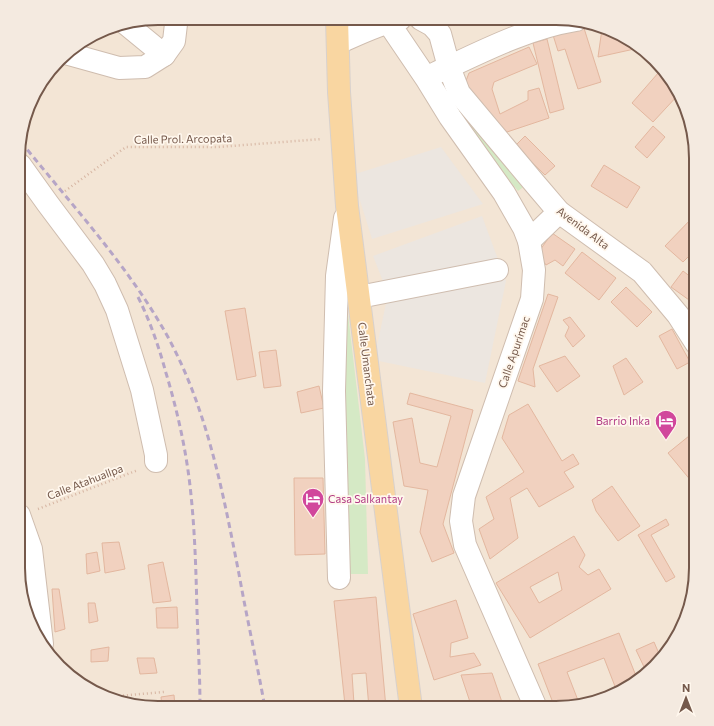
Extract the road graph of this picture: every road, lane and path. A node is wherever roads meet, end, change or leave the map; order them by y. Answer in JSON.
{"nodes":[{"id":1,"x":176,"y":25,"type":"edge"},
{"id":2,"x":337,"y":25,"type":"edge"},
{"id":3,"x":379,"y":25,"type":"edge"},
{"id":4,"x":394,"y":25,"type":"edge"},
{"id":5,"x":432,"y":25,"type":"edge"},
{"id":6,"x":556,"y":25,"type":"edge"},
{"id":7,"x":131,"y":28,"type":"edge"},
{"id":8,"x":338,"y":43,"type":"junction"},
{"id":9,"x":73,"y":55,"type":"edge"},
{"id":10,"x":164,"y":55,"type":"junction"},
{"id":11,"x":449,"y":67,"type":"junction"},
{"id":12,"x":426,"y":78,"type":"junction"},
{"id":13,"x":342,"y":138,"type":"junction"},
{"id":14,"x":25,"y":172,"type":"edge"},
{"id":15,"x":48,"y":204,"type":"junction"},
{"id":16,"x":347,"y":206,"type":"junction"},
{"id":17,"x":25,"y":211,"type":"edge"},
{"id":18,"x":559,"y":212,"type":"junction"},
{"id":19,"x":529,"y":241,"type":"junction"},
{"id":20,"x":497,"y":270,"type":"dead end"},
{"id":21,"x":359,"y":297,"type":"junction"},
{"id":22,"x":689,"y":332,"type":"edge"},
{"id":23,"x":156,"y":461,"type":"joint"},
{"id":24,"x":25,"y":514,"type":"edge"},
{"id":25,"x":25,"y":532,"type":"edge"},
{"id":26,"x":339,"y":578,"type":"dead end"},
{"id":27,"x":40,"y":629,"type":"edge"},
{"id":28,"x":164,"y":692,"type":"dead end"},
{"id":29,"x":122,"y":696,"type":"edge"},
{"id":30,"x":410,"y":701,"type":"edge"},
{"id":31,"x":533,"y":701,"type":"edge"}],
"edges":[{"from":1,"to":10,"type":"street"},
{"from":2,"to":8,"type":"main road","name":"Calle Umanchata"},
{"from":3,"to":8,"type":"street"},
{"from":4,"to":12,"type":"street","name":"Calle Apurímac"},
{"from":5,"to":11,"type":"street","name":"Avenida Alta"},
{"from":6,"to":11,"type":"street"},
{"from":7,"to":10,"type":"street"},
{"from":8,"to":13,"type":"main road","name":"Calle Umanchata"},
{"from":9,"to":10,"type":"street"},
{"from":11,"to":12,"type":"street"},
{"from":11,"to":18,"type":"street","name":"Avenida Alta"},
{"from":12,"to":19,"type":"street","name":"Calle Apurímac"},
{"from":13,"to":15,"type":"path","name":"Calle Prol. Arcopata"},
{"from":13,"to":16,"type":"main road","name":"Calle Umanchata"},
{"from":14,"to":15,"type":"street"},
{"from":15,"to":17,"type":"path","name":"Calle Prol. Arcopata"},
{"from":15,"to":23,"type":"street"},
{"from":16,"to":21,"type":"main road","name":"Calle Umanchata"},
{"from":16,"to":26,"type":"street"},
{"from":18,"to":19,"type":"street"},
{"from":18,"to":22,"type":"street","name":"Avenida Alta"},
{"from":19,"to":31,"type":"street","name":"Calle Apurímac"},
{"from":20,"to":21,"type":"street"},
{"from":21,"to":30,"type":"main road","name":"Calle Umanchata"},
{"from":23,"to":24,"type":"path","name":"Calle Atahuallpa"},
{"from":25,"to":27,"type":"street"},
{"from":28,"to":29,"type":"path"}]}
